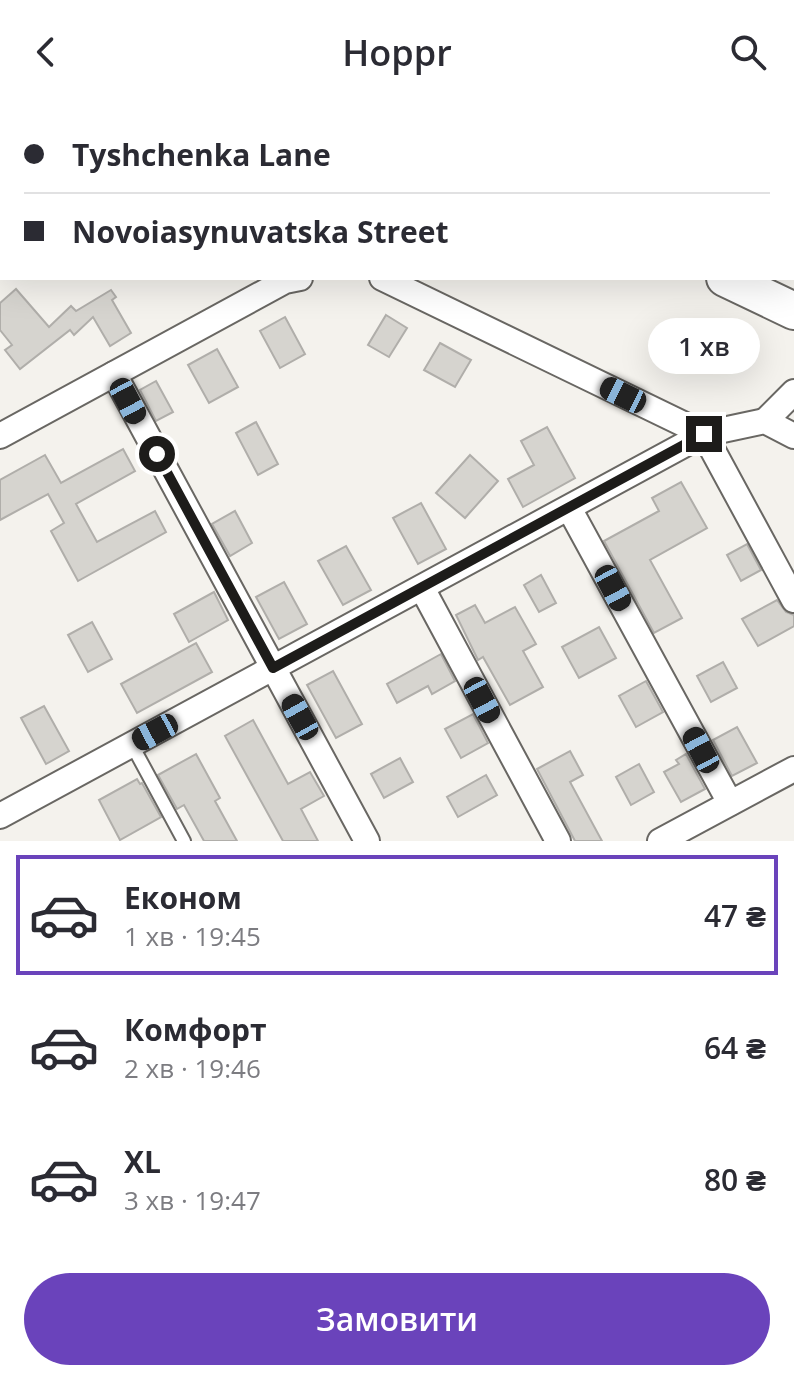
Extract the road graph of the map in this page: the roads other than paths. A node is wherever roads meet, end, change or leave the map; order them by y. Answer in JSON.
{"nodes":[{"id":1,"x":290,"y":280,"type":"edge"},
{"id":2,"x":386,"y":280,"type":"edge"},
{"id":3,"x":729,"y":280,"type":"edge"},
{"id":4,"x":794,"y":311,"type":"edge"},
{"id":5,"x":114,"y":374,"type":"junction"},
{"id":6,"x":794,"y":392,"type":"edge"},
{"id":7,"x":765,"y":421,"type":"junction"},
{"id":8,"x":704,"y":434,"type":"junction"},
{"id":9,"x":0,"y":436,"type":"edge"},
{"id":10,"x":794,"y":436,"type":"edge"},
{"id":11,"x":569,"y":508,"type":"junction"},
{"id":12,"x":422,"y":588,"type":"junction"},
{"id":13,"x":794,"y":600,"type":"edge"},
{"id":14,"x":273,"y":668,"type":"junction"},
{"id":15,"x":132,"y":745,"type":"junction"},
{"id":16,"x":794,"y":769,"type":"edge"},
{"id":17,"x":730,"y":803,"type":"junction"},
{"id":18,"x":0,"y":816,"type":"edge"},
{"id":19,"x":184,"y":841,"type":"edge"},
{"id":20,"x":367,"y":841,"type":"edge"},
{"id":21,"x":558,"y":841,"type":"edge"},
{"id":22,"x":660,"y":841,"type":"edge"}],
"edges":[{"from":1,"to":5,"type":"street"},
{"from":2,"to":8,"type":"street"},
{"from":3,"to":4,"type":"main road"},
{"from":5,"to":9,"type":"street"},
{"from":5,"to":14,"type":"street"},
{"from":6,"to":7,"type":"street"},
{"from":7,"to":8,"type":"street"},
{"from":7,"to":10,"type":"street"},
{"from":8,"to":11,"type":"street"},
{"from":8,"to":13,"type":"street"},
{"from":11,"to":12,"type":"street"},
{"from":11,"to":17,"type":"street"},
{"from":12,"to":14,"type":"street"},
{"from":12,"to":21,"type":"street"},
{"from":14,"to":15,"type":"street"},
{"from":14,"to":20,"type":"street"},
{"from":15,"to":18,"type":"street"},
{"from":15,"to":19,"type":"lane"},
{"from":16,"to":17,"type":"street"},
{"from":17,"to":22,"type":"street"}]}
